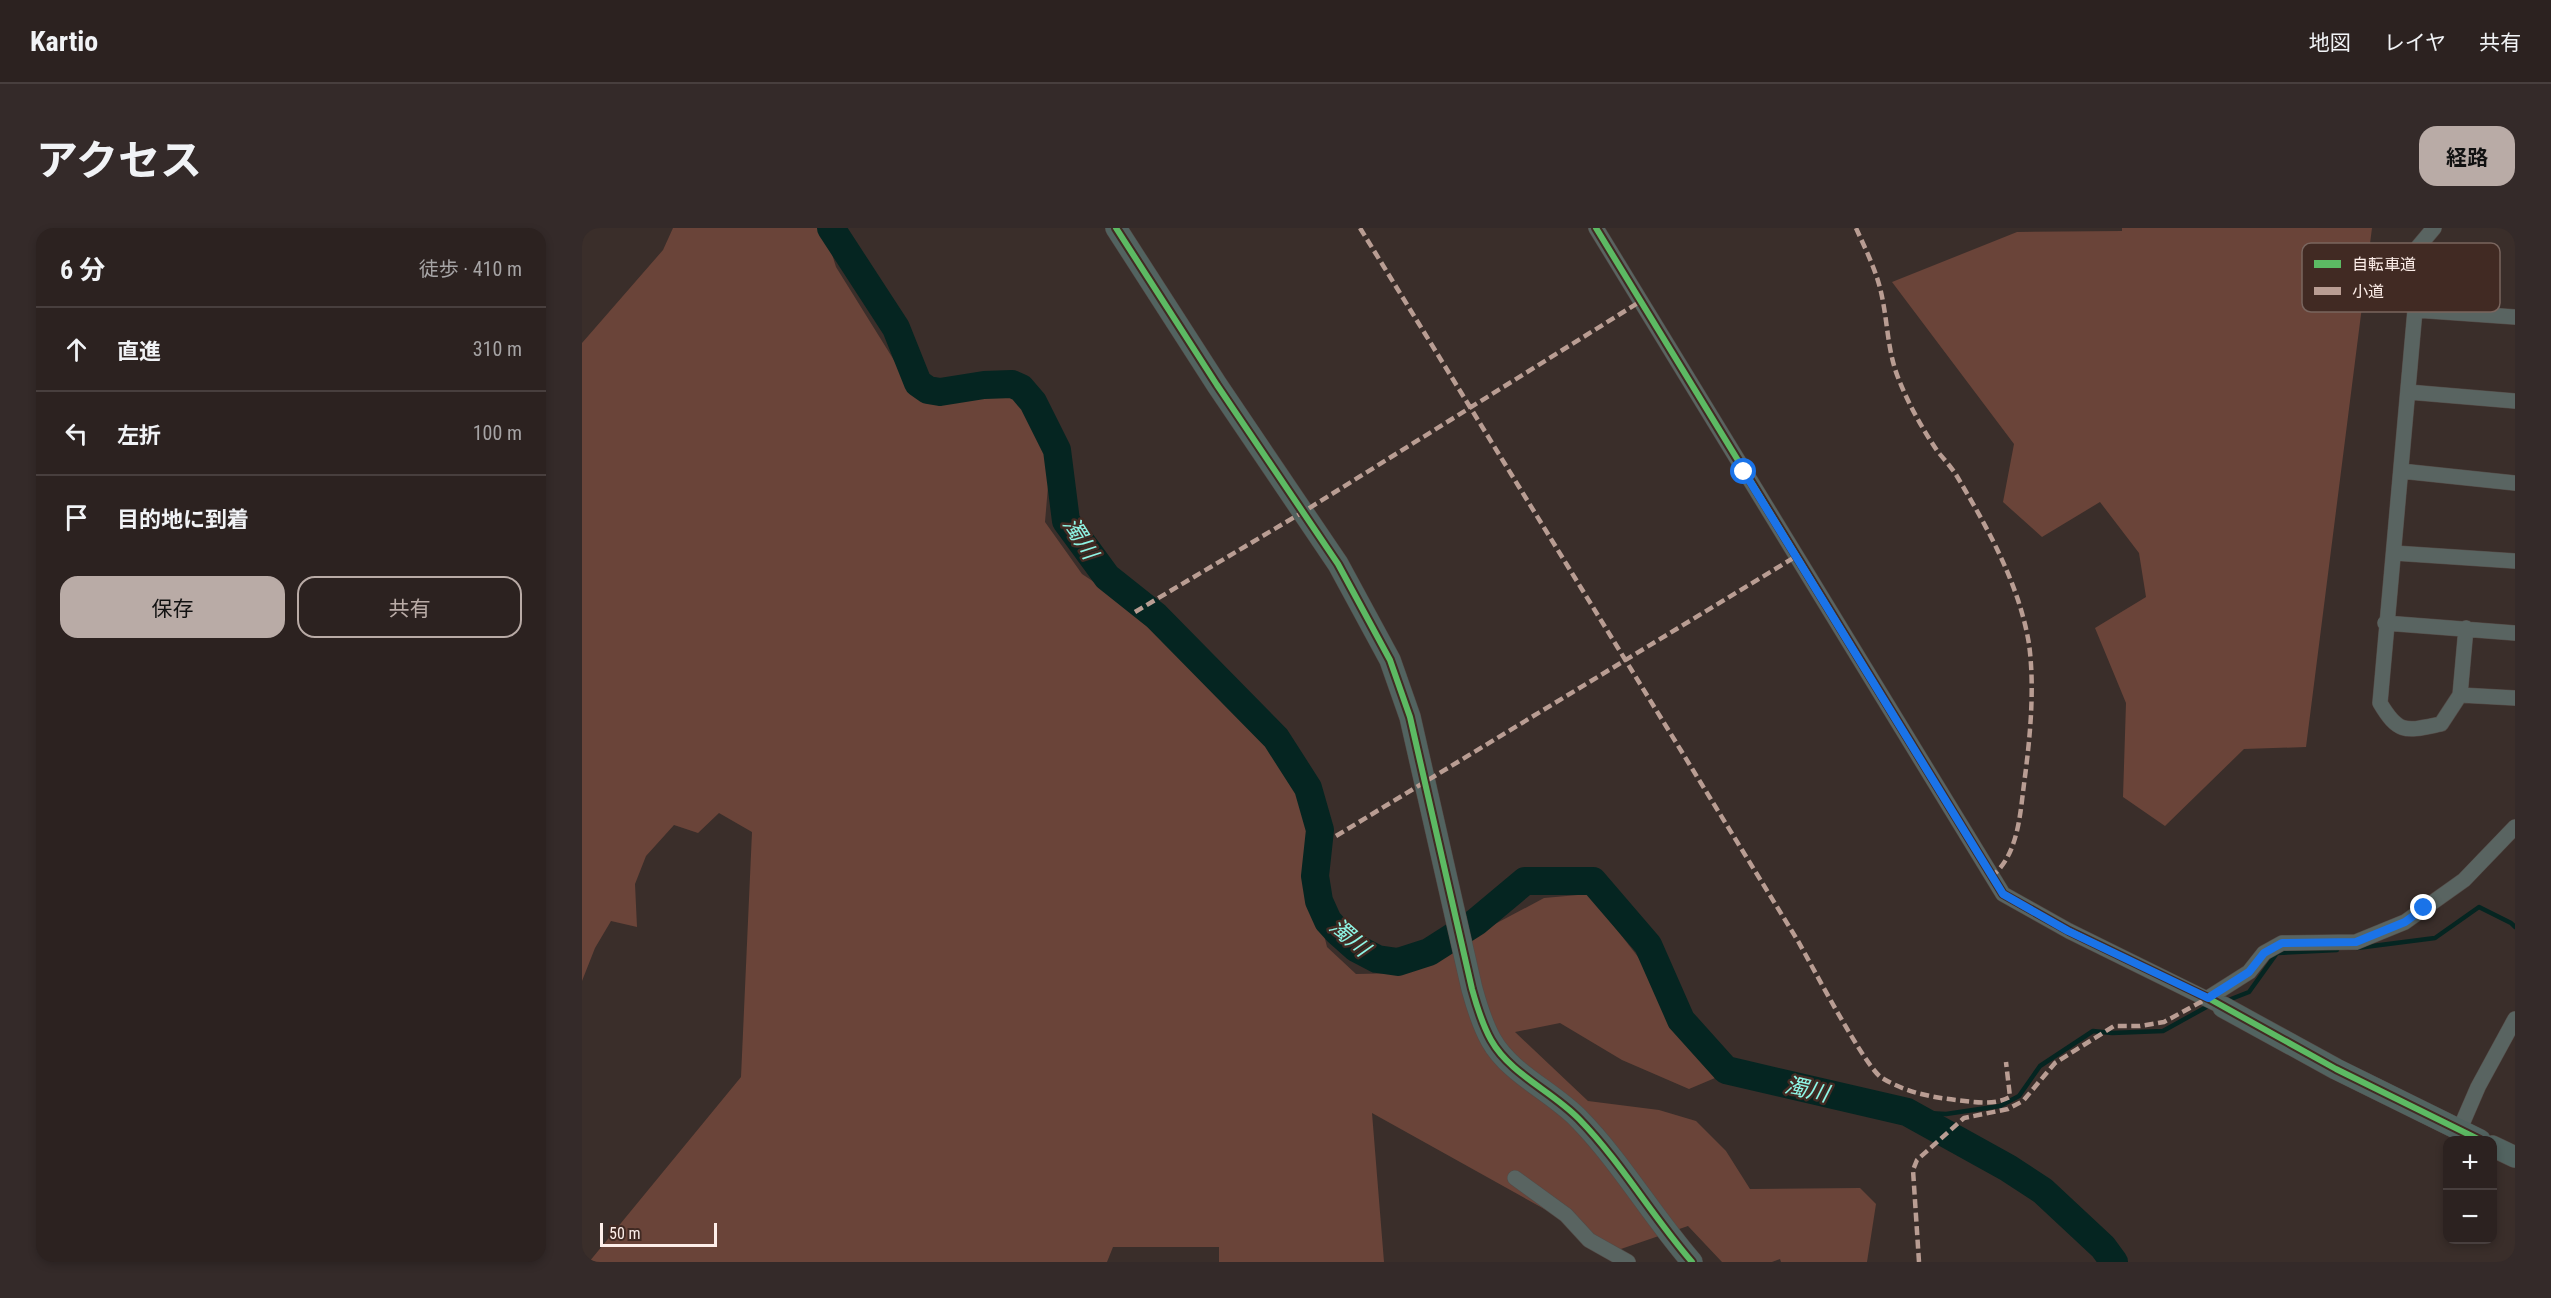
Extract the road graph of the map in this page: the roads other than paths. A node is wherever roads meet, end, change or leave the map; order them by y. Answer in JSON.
{"nodes":[{"id":1,"x":1116,"y":228,"type":"edge"},
{"id":2,"x":1596,"y":228,"type":"edge"},
{"id":3,"x":2434,"y":228,"type":"edge"},
{"id":4,"x":2421,"y":243,"type":"edge"},
{"id":5,"x":2415,"y":312,"type":"edge"},
{"id":6,"x":2444,"y":312,"type":"edge"},
{"id":7,"x":2515,"y":317,"type":"edge"},
{"id":8,"x":2408,"y":392,"type":"junction"},
{"id":9,"x":2515,"y":400,"type":"edge"},
{"id":10,"x":2401,"y":471,"type":"junction"},
{"id":11,"x":2515,"y":483,"type":"edge"},
{"id":12,"x":2394,"y":553,"type":"junction"},
{"id":13,"x":2515,"y":561,"type":"edge"},
{"id":14,"x":2385,"y":623,"type":"junction"},
{"id":15,"x":2466,"y":628,"type":"junction"},
{"id":16,"x":2515,"y":633,"type":"edge"},
{"id":17,"x":2460,"y":695,"type":"junction"},
{"id":18,"x":2515,"y":698,"type":"edge"},
{"id":19,"x":2515,"y":827,"type":"edge"},
{"id":20,"x":2214,"y":1002,"type":"junction"},
{"id":21,"x":2515,"y":1018,"type":"edge"},
{"id":22,"x":2458,"y":1131,"type":"junction"},
{"id":23,"x":2470,"y":1136,"type":"edge"},
{"id":24,"x":2497,"y":1148,"type":"edge"},
{"id":25,"x":2515,"y":1156,"type":"edge"},
{"id":26,"x":1515,"y":1178,"type":"dead end"},
{"id":27,"x":1628,"y":1262,"type":"edge"},
{"id":28,"x":1692,"y":1262,"type":"edge"}],
"edges":[{"from":1,"to":28,"type":"street"},
{"from":2,"to":20,"type":"street"},
{"from":3,"to":4,"type":"street"},
{"from":5,"to":8,"type":"street"},
{"from":6,"to":7,"type":"street"},
{"from":8,"to":9,"type":"street"},
{"from":8,"to":10,"type":"street"},
{"from":10,"to":11,"type":"street"},
{"from":10,"to":12,"type":"street"},
{"from":12,"to":13,"type":"street"},
{"from":12,"to":14,"type":"street"},
{"from":14,"to":15,"type":"street"},
{"from":14,"to":17,"type":"street"},
{"from":15,"to":16,"type":"street"},
{"from":15,"to":17,"type":"street"},
{"from":17,"to":18,"type":"street"},
{"from":19,"to":20,"type":"street"},
{"from":20,"to":22,"type":"street"},
{"from":21,"to":22,"type":"street"},
{"from":22,"to":23,"type":"street"},
{"from":24,"to":25,"type":"street"},
{"from":26,"to":27,"type":"street"}]}
